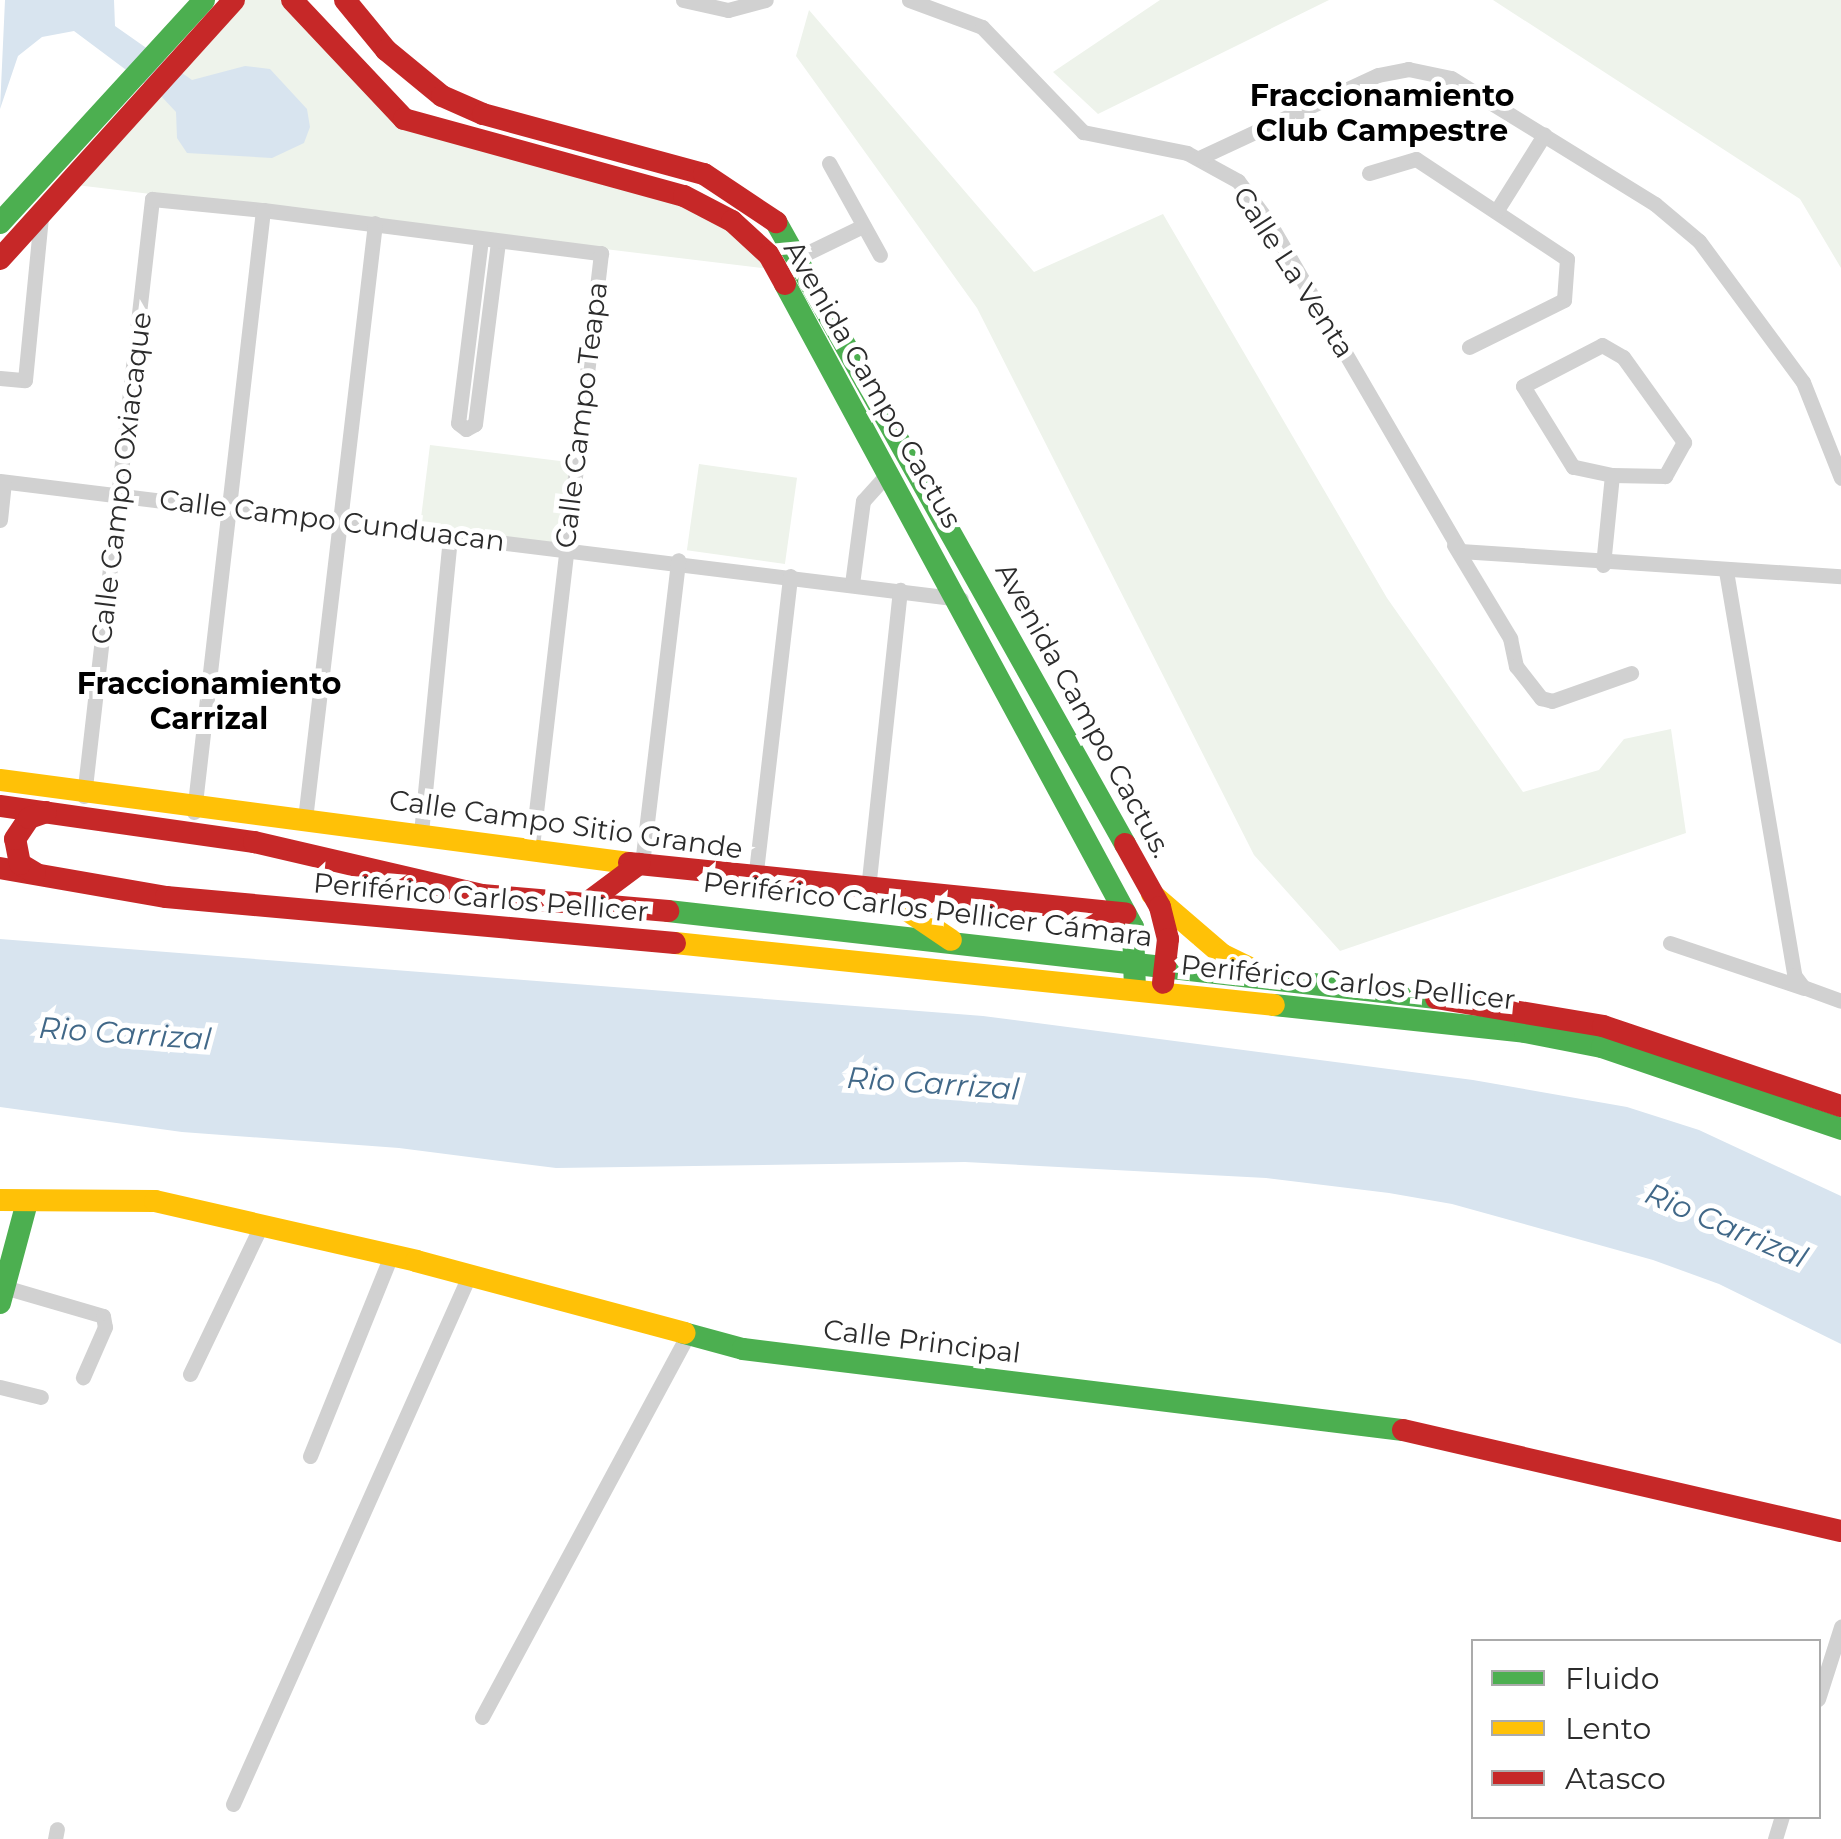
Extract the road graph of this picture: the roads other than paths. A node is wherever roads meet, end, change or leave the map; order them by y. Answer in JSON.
{"nodes":[{"id":1,"x":204,"y":0,"type":"edge"},
{"id":2,"x":234,"y":0,"type":"edge"},
{"id":3,"x":292,"y":0,"type":"edge"},
{"id":4,"x":344,"y":0,"type":"edge"},
{"id":5,"x":683,"y":0,"type":"edge"},
{"id":6,"x":766,"y":0,"type":"edge"},
{"id":7,"x":909,"y":0,"type":"edge"},
{"id":8,"x":735,"y":4,"type":"edge"},
{"id":9,"x":1544,"y":135,"type":"junction"},
{"id":10,"x":1199,"y":158,"type":"junction"},
{"id":11,"x":829,"y":163,"type":"dead end"},
{"id":12,"x":1369,"y":173,"type":"dead end"},
{"id":13,"x":152,"y":198,"type":"joint"},
{"id":14,"x":262,"y":210,"type":"junction"},
{"id":15,"x":1497,"y":210,"type":"junction"},
{"id":16,"x":41,"y":214,"type":"junction"},
{"id":17,"x":0,"y":223,"type":"edge"},
{"id":18,"x":376,"y":223,"type":"junction"},
{"id":19,"x":863,"y":226,"type":"junction"},
{"id":20,"x":489,"y":240,"type":"junction"},
{"id":21,"x":802,"y":255,"type":"junction"},
{"id":22,"x":880,"y":255,"type":"dead end"},
{"id":23,"x":0,"y":259,"type":"edge"},
{"id":24,"x":1469,"y":347,"type":"dead end"},
{"id":25,"x":0,"y":378,"type":"edge"},
{"id":26,"x":888,"y":472,"type":"junction"},
{"id":27,"x":1612,"y":475,"type":"junction"},
{"id":28,"x":1841,"y":478,"type":"edge"},
{"id":29,"x":2,"y":482,"type":"edge"},
{"id":30,"x":120,"y":496,"type":"junction"},
{"id":31,"x":230,"y":509,"type":"junction"},
{"id":32,"x":0,"y":520,"type":"edge"},
{"id":33,"x":340,"y":521,"type":"junction"},
{"id":34,"x":450,"y":535,"type":"junction"},
{"id":35,"x":1454,"y":545,"type":"junction"},
{"id":36,"x":564,"y":547,"type":"junction"},
{"id":37,"x":678,"y":560,"type":"junction"},
{"id":38,"x":1603,"y":565,"type":"junction"},
{"id":39,"x":1726,"y":571,"type":"junction"},
{"id":40,"x":790,"y":576,"type":"junction"},
{"id":41,"x":1841,"y":576,"type":"edge"},
{"id":42,"x":852,"y":584,"type":"junction"},
{"id":43,"x":900,"y":590,"type":"junction"},
{"id":44,"x":961,"y":599,"type":"junction"},
{"id":45,"x":1631,"y":672,"type":"dead end"},
{"id":46,"x":0,"y":780,"type":"edge"},
{"id":47,"x":85,"y":790,"type":"junction"},
{"id":48,"x":195,"y":804,"type":"junction"},
{"id":49,"x":0,"y":806,"type":"edge"},
{"id":50,"x":46,"y":812,"type":"junction"},
{"id":51,"x":80,"y":817,"type":"junction"},
{"id":52,"x":305,"y":819,"type":"junction"},
{"id":53,"x":0,"y":821,"type":"edge"},
{"id":54,"x":191,"y":832,"type":"junction"},
{"id":55,"x":421,"y":834,"type":"junction"},
{"id":56,"x":532,"y":846,"type":"junction"},
{"id":57,"x":0,"y":856,"type":"edge"},
{"id":58,"x":641,"y":864,"type":"junction"},
{"id":59,"x":0,"y":868,"type":"edge"},
{"id":60,"x":35,"y":873,"type":"junction"},
{"id":61,"x":755,"y":880,"type":"junction"},
{"id":62,"x":872,"y":890,"type":"junction"},
{"id":63,"x":1152,"y":894,"type":"junction"},
{"id":64,"x":584,"y":904,"type":"junction"},
{"id":65,"x":1126,"y":913,"type":"junction"},
{"id":66,"x":955,"y":942,"type":"junction"},
{"id":67,"x":1670,"y":943,"type":"dead end"},
{"id":68,"x":1137,"y":964,"type":"junction"},
{"id":69,"x":1165,"y":967,"type":"junction"},
{"id":70,"x":1278,"y":982,"type":"junction"},
{"id":71,"x":1135,"y":988,"type":"junction"},
{"id":72,"x":1807,"y":990,"type":"junction"},
{"id":73,"x":1163,"y":992,"type":"junction"},
{"id":74,"x":1841,"y":1001,"type":"edge"},
{"id":75,"x":1841,"y":1106,"type":"edge"},
{"id":76,"x":1841,"y":1129,"type":"edge"},
{"id":77,"x":0,"y":1200,"type":"edge"},
{"id":78,"x":27,"y":1202,"type":"junction"},
{"id":79,"x":261,"y":1226,"type":"junction"},
{"id":80,"x":391,"y":1256,"type":"junction"},
{"id":81,"x":468,"y":1276,"type":"junction"},
{"id":82,"x":2,"y":1295,"type":"edge"},
{"id":83,"x":689,"y":1333,"type":"junction"},
{"id":84,"x":190,"y":1374,"type":"dead end"},
{"id":85,"x":83,"y":1377,"type":"dead end"},
{"id":86,"x":0,"y":1387,"type":"edge"},
{"id":87,"x":41,"y":1397,"type":"dead end"},
{"id":88,"x":310,"y":1456,"type":"dead end"},
{"id":89,"x":1841,"y":1531,"type":"edge"},
{"id":90,"x":1841,"y":1627,"type":"edge"},
{"id":91,"x":1821,"y":1690,"type":"edge"},
{"id":92,"x":482,"y":1717,"type":"dead end"},
{"id":93,"x":234,"y":1804,"type":"dead end"}],
"edges":[{"from":1,"to":17,"type":"main road"},
{"from":2,"to":16,"type":"main road"},
{"from":3,"to":26,"type":"main road","name":"Avenida Campo Cactus"},
{"from":4,"to":21,"type":"main road","name":"Avenida Campo Cactus."},
{"from":5,"to":8,"type":"street"},
{"from":6,"to":8,"type":"street"},
{"from":7,"to":10,"type":"street","name":"Calle La Venta"},
{"from":9,"to":10,"type":"street"},
{"from":9,"to":15,"type":"street"},
{"from":9,"to":28,"type":"street"},
{"from":10,"to":35,"type":"street","name":"Calle La Venta"},
{"from":11,"to":19,"type":"street"},
{"from":12,"to":15,"type":"street"},
{"from":13,"to":14,"type":"street","name":"Calle Campo Teapa"},
{"from":13,"to":30,"type":"street","name":"Calle Campo Oxiacaque"},
{"from":14,"to":18,"type":"street","name":"Calle Campo Teapa"},
{"from":14,"to":31,"type":"street"},
{"from":15,"to":24,"type":"street"},
{"from":16,"to":23,"type":"main road"},
{"from":16,"to":25,"type":"street"},
{"from":18,"to":20,"type":"street","name":"Calle Campo Teapa"},
{"from":18,"to":33,"type":"street"},
{"from":19,"to":21,"type":"street"},
{"from":19,"to":22,"type":"street"},
{"from":20,"to":20,"type":"street"},
{"from":20,"to":36,"type":"street","name":"Calle Campo Teapa"},
{"from":21,"to":63,"type":"main road","name":"Avenida Campo Cactus."},
{"from":26,"to":42,"type":"street"},
{"from":26,"to":44,"type":"main road","name":"Avenida Campo Cactus"},
{"from":27,"to":27,"type":"street"},
{"from":27,"to":38,"type":"street"},
{"from":29,"to":30,"type":"street","name":"Calle Campo Cunduacan"},
{"from":29,"to":32,"type":"street"},
{"from":30,"to":31,"type":"street","name":"Calle Campo Cunduacan"},
{"from":30,"to":47,"type":"street","name":"Calle Campo Oxiacaque"},
{"from":31,"to":33,"type":"street","name":"Calle Campo Cunduacan"},
{"from":31,"to":48,"type":"street"},
{"from":33,"to":34,"type":"street","name":"Calle Campo Cunduacan"},
{"from":33,"to":52,"type":"street"},
{"from":34,"to":36,"type":"street","name":"Calle Campo Cunduacan"},
{"from":34,"to":55,"type":"street"},
{"from":35,"to":38,"type":"street"},
{"from":35,"to":45,"type":"street","name":"Calle La Venta"},
{"from":36,"to":37,"type":"street","name":"Calle Campo Cunduacan"},
{"from":36,"to":56,"type":"street","name":"Calle Campo Teapa"},
{"from":37,"to":40,"type":"street","name":"Calle Campo Cunduacan"},
{"from":37,"to":58,"type":"street"},
{"from":38,"to":39,"type":"street"},
{"from":39,"to":41,"type":"street"},
{"from":39,"to":72,"type":"street"},
{"from":40,"to":42,"type":"street","name":"Calle Campo Cunduacan"},
{"from":40,"to":61,"type":"street"},
{"from":42,"to":43,"type":"street","name":"Calle Campo Cunduacan"},
{"from":43,"to":44,"type":"street","name":"Calle Campo Cunduacan"},
{"from":43,"to":62,"type":"street"},
{"from":44,"to":65,"type":"main road","name":"Avenida Campo Cactus"},
{"from":46,"to":47,"type":"main road","name":"Calle Campo Sitio Grande"},
{"from":47,"to":48,"type":"main road","name":"Calle Campo Sitio Grande"},
{"from":47,"to":51,"type":"street","name":"Calle Campo Oxiacaque"},
{"from":48,"to":52,"type":"main road","name":"Calle Campo Sitio Grande"},
{"from":48,"to":54,"type":"street"},
{"from":49,"to":50,"type":"main road","name":"Periférico Carlos Pellicer Cámara"},
{"from":50,"to":51,"type":"main road","name":"Periférico Carlos Pellicer Cámara"},
{"from":50,"to":60,"type":"main road"},
{"from":51,"to":54,"type":"main road","name":"Periférico Carlos Pellicer Cámara"},
{"from":52,"to":55,"type":"main road","name":"Calle Campo Sitio Grande"},
{"from":53,"to":57,"type":"main road"},
{"from":54,"to":64,"type":"main road","name":"Periférico Carlos Pellicer Cámara"},
{"from":55,"to":56,"type":"main road","name":"Calle Campo Sitio Grande"},
{"from":56,"to":58,"type":"main road","name":"Calle Campo Sitio Grande"},
{"from":58,"to":61,"type":"main road","name":"Calle Campo Sitio Grande"},
{"from":58,"to":64,"type":"main road"},
{"from":59,"to":60,"type":"main road","name":"Periférico Carlos Pellicer"},
{"from":60,"to":71,"type":"main road","name":"Periférico Carlos Pellicer"},
{"from":61,"to":62,"type":"main road","name":"Calle Campo Sitio Grande"},
{"from":62,"to":65,"type":"main road","name":"Calle Campo Sitio Grande"},
{"from":62,"to":66,"type":"main road"},
{"from":63,"to":69,"type":"main road","name":"Avenida Campo Cactus."},
{"from":63,"to":70,"type":"main road"},
{"from":64,"to":66,"type":"main road","name":"Periférico Carlos Pellicer Cámara"},
{"from":65,"to":68,"type":"main road","name":"Avenida Campo Cactus"},
{"from":66,"to":68,"type":"main road","name":"Periférico Carlos Pellicer Cámara"},
{"from":67,"to":72,"type":"street"},
{"from":68,"to":69,"type":"main road","name":"Periférico Carlos Pellicer Cámara"},
{"from":68,"to":71,"type":"main road","name":"Avenida Campo Cactus"},
{"from":69,"to":70,"type":"main road","name":"Periférico Carlos Pellicer Cámara"},
{"from":69,"to":73,"type":"main road","name":"Avenida Campo Cactus."},
{"from":70,"to":75,"type":"main road","name":"Periférico Carlos Pellicer Cámara"},
{"from":71,"to":73,"type":"main road","name":"Periférico Carlos Pellicer"},
{"from":72,"to":74,"type":"street"},
{"from":73,"to":76,"type":"main road","name":"Periférico Carlos Pellicer"},
{"from":77,"to":78,"type":"main road","name":"Calle Principal"},
{"from":78,"to":79,"type":"main road","name":"Calle Principal"},
{"from":78,"to":82,"type":"main road"},
{"from":79,"to":80,"type":"main road","name":"Calle Principal"},
{"from":79,"to":84,"type":"street"},
{"from":80,"to":81,"type":"main road","name":"Calle Principal"},
{"from":80,"to":88,"type":"street"},
{"from":81,"to":83,"type":"main road","name":"Calle Principal"},
{"from":81,"to":93,"type":"street"},
{"from":82,"to":85,"type":"street"},
{"from":83,"to":89,"type":"main road","name":"Calle Principal"},
{"from":83,"to":92,"type":"street"},
{"from":86,"to":87,"type":"street"},
{"from":90,"to":91,"type":"street"}]}
